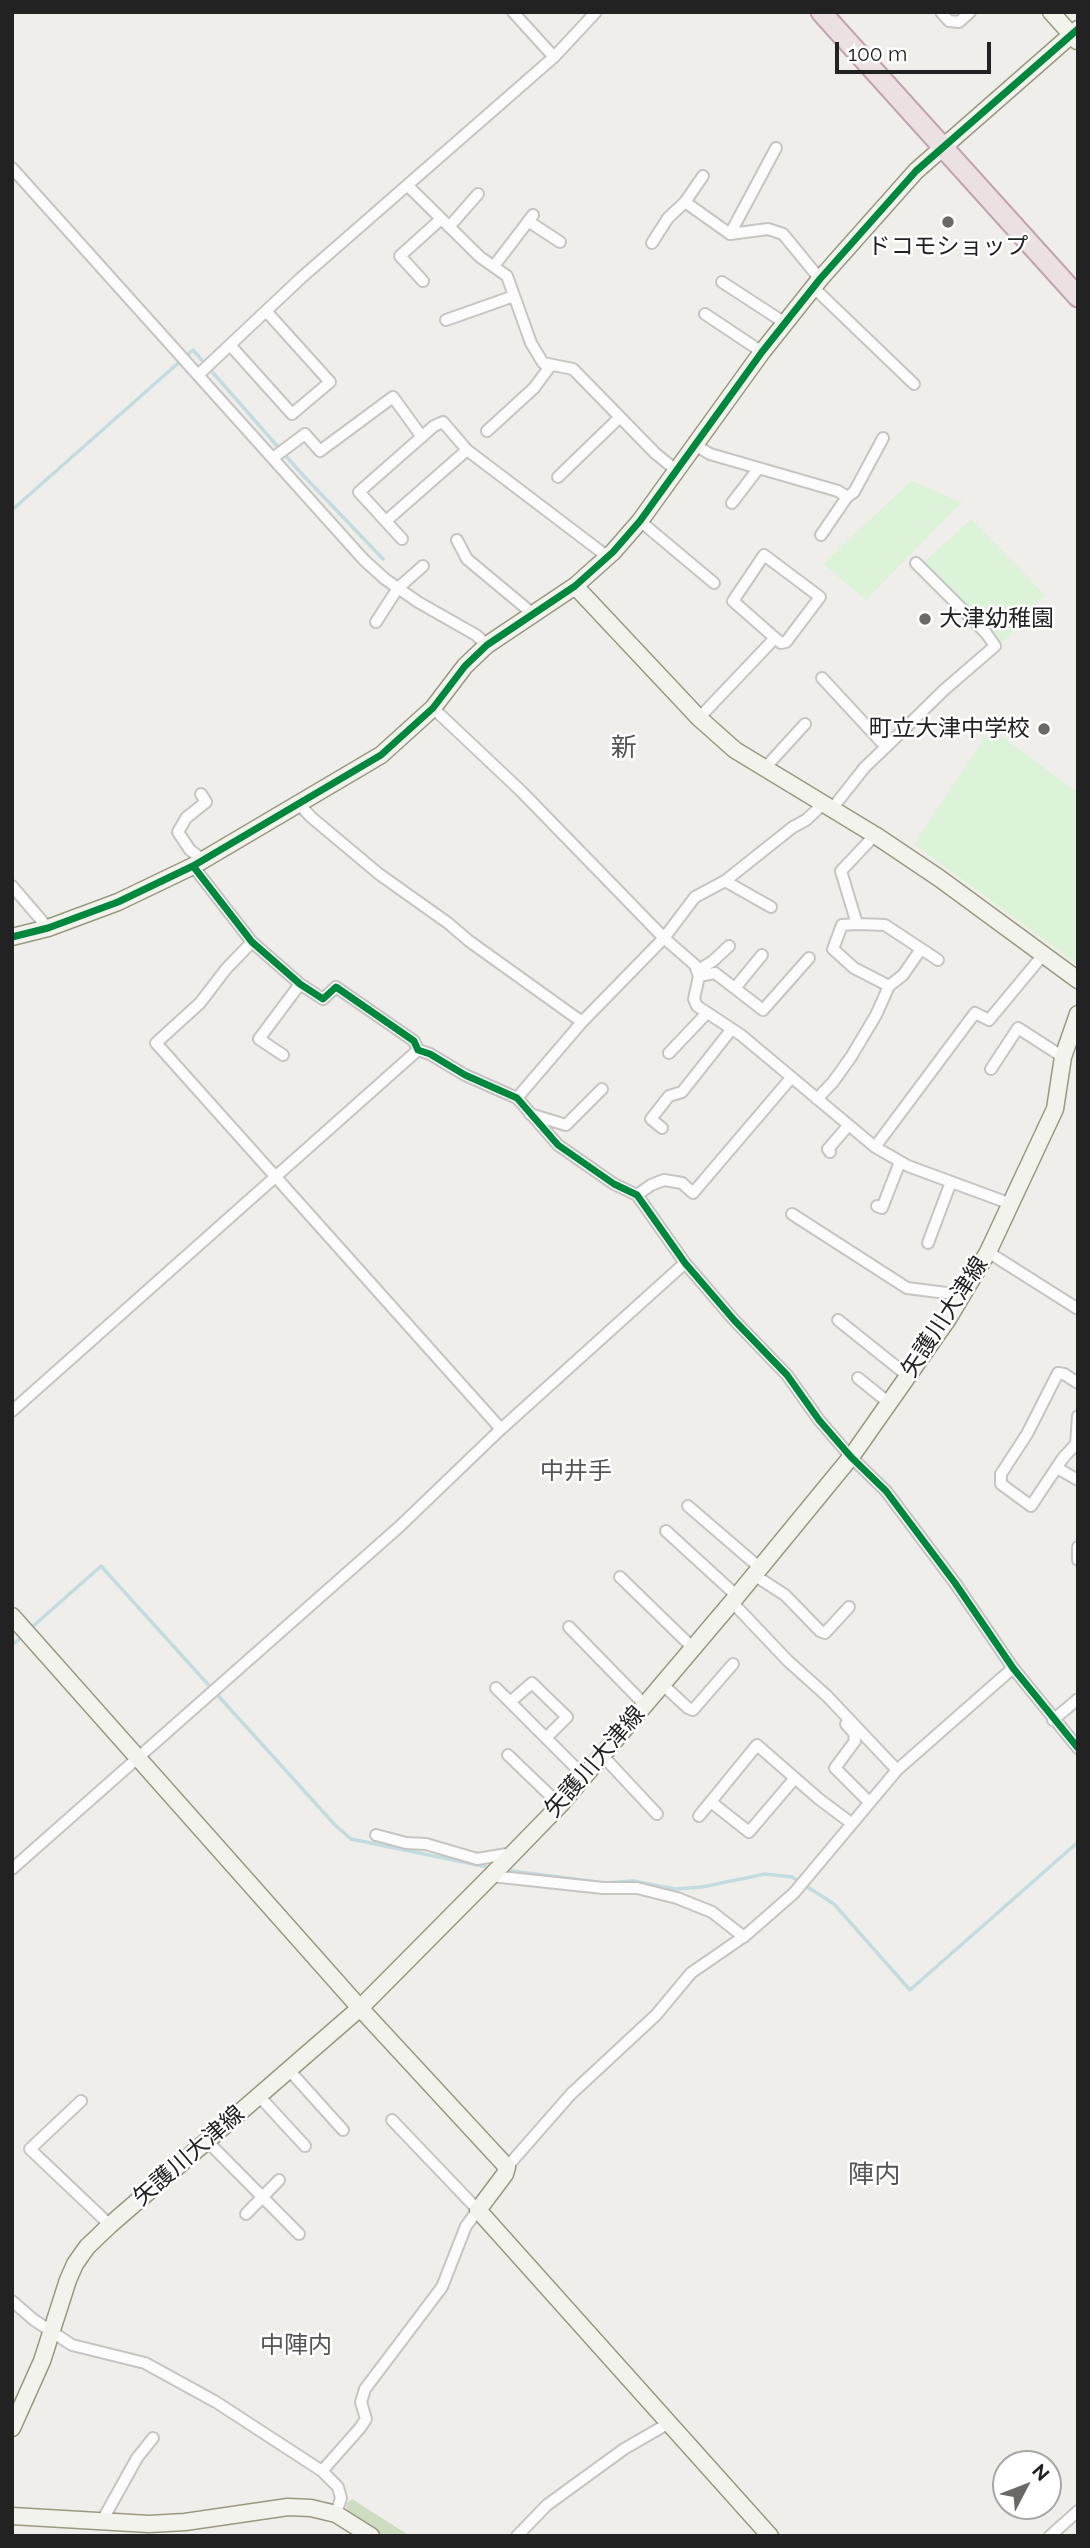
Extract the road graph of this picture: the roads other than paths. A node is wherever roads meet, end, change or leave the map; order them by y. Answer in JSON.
{"nodes":[{"id":1,"x":513,"y":12,"type":"edge"},
{"id":2,"x":596,"y":12,"type":"edge"},
{"id":3,"x":821,"y":12,"type":"edge"},
{"id":4,"x":837,"y":12,"type":"edge"},
{"id":5,"x":941,"y":12,"type":"edge"},
{"id":6,"x":970,"y":12,"type":"edge"},
{"id":7,"x":1051,"y":12,"type":"edge"},
{"id":8,"x":1076,"y":35,"type":"edge"},
{"id":9,"x":554,"y":57,"type":"junction"},
{"id":10,"x":947,"y":142,"type":"junction"},
{"id":11,"x":776,"y":148,"type":"dead end"},
{"id":12,"x":12,"y":168,"type":"edge"},
{"id":13,"x":703,"y":176,"type":"dead end"},
{"id":14,"x":408,"y":186,"type":"junction"},
{"id":15,"x":478,"y":194,"type":"dead end"},
{"id":16,"x":685,"y":202,"type":"junction"},
{"id":17,"x":445,"y":223,"type":"junction"},
{"id":18,"x":730,"y":234,"type":"junction"},
{"id":19,"x":560,"y":242,"type":"dead end"},
{"id":20,"x":652,"y":243,"type":"dead end"},
{"id":21,"x":494,"y":266,"type":"junction"},
{"id":22,"x":1078,"y":278,"type":"edge"},
{"id":23,"x":423,"y":281,"type":"dead end"},
{"id":24,"x":722,"y":282,"type":"dead end"},
{"id":25,"x":817,"y":283,"type":"junction"},
{"id":26,"x":514,"y":296,"type":"junction"},
{"id":27,"x":1078,"y":297,"type":"edge"},
{"id":28,"x":266,"y":311,"type":"junction"},
{"id":29,"x":705,"y":314,"type":"dead end"},
{"id":30,"x":446,"y":320,"type":"dead end"},
{"id":31,"x":785,"y":323,"type":"junction"},
{"id":32,"x":230,"y":345,"type":"junction"},
{"id":33,"x":762,"y":352,"type":"junction"},
{"id":34,"x":551,"y":365,"type":"junction"},
{"id":35,"x":198,"y":374,"type":"junction"},
{"id":36,"x":914,"y":384,"type":"dead end"},
{"id":37,"x":292,"y":414,"type":"junction"},
{"id":38,"x":620,"y":417,"type":"junction"},
{"id":39,"x":487,"y":431,"type":"dead end"},
{"id":40,"x":305,"y":434,"type":"junction"},
{"id":41,"x":422,"y":436,"type":"junction"},
{"id":42,"x":883,"y":438,"type":"dead end"},
{"id":43,"x":695,"y":445,"type":"junction"},
{"id":44,"x":467,"y":450,"type":"junction"},
{"id":45,"x":273,"y":458,"type":"junction"},
{"id":46,"x":758,"y":469,"type":"junction"},
{"id":47,"x":677,"y":471,"type":"junction"},
{"id":48,"x":558,"y":477,"type":"dead end"},
{"id":49,"x":847,"y":497,"type":"junction"},
{"id":50,"x":732,"y":503,"type":"dead end"},
{"id":51,"x":386,"y":521,"type":"junction"},
{"id":52,"x":640,"y":522,"type":"junction"},
{"id":53,"x":821,"y":535,"type":"dead end"},
{"id":54,"x":402,"y":539,"type":"dead end"},
{"id":55,"x":457,"y":540,"type":"dead end"},
{"id":56,"x":608,"y":558,"type":"junction"},
{"id":57,"x":916,"y":564,"type":"dead end"},
{"id":58,"x":423,"y":566,"type":"dead end"},
{"id":59,"x":714,"y":583,"type":"dead end"},
{"id":60,"x":575,"y":586,"type":"junction"},
{"id":61,"x":398,"y":588,"type":"junction"},
{"id":62,"x":533,"y":614,"type":"junction"},
{"id":63,"x":376,"y":622,"type":"dead end"},
{"id":64,"x":775,"y":638,"type":"junction"},
{"id":65,"x":487,"y":645,"type":"junction"},
{"id":66,"x":822,"y":678,"type":"dead end"},
{"id":67,"x":433,"y":708,"type":"junction"},
{"id":68,"x":699,"y":718,"type":"junction"},
{"id":69,"x":805,"y":724,"type":"dead end"},
{"id":70,"x":886,"y":747,"type":"junction"},
{"id":71,"x":764,"y":769,"type":"junction"},
{"id":72,"x":201,"y":794,"type":"dead end"},
{"id":73,"x":299,"y":804,"type":"junction"},
{"id":74,"x":827,"y":807,"type":"junction"},
{"id":75,"x":875,"y":835,"type":"junction"},
{"id":76,"x":199,"y":862,"type":"junction"},
{"id":77,"x":725,"y":881,"type":"junction"},
{"id":78,"x":12,"y":886,"type":"edge"},
{"id":79,"x":771,"y":907,"type":"dead end"},
{"id":80,"x":857,"y":924,"type":"junction"},
{"id":81,"x":48,"y":928,"type":"junction"},
{"id":82,"x":12,"y":937,"type":"edge"},
{"id":83,"x":664,"y":938,"type":"junction"},
{"id":84,"x":252,"y":942,"type":"junction"},
{"id":85,"x":729,"y":946,"type":"dead end"},
{"id":86,"x":921,"y":949,"type":"junction"},
{"id":87,"x":762,"y":955,"type":"dead end"},
{"id":88,"x":1043,"y":955,"type":"junction"},
{"id":89,"x":809,"y":958,"type":"dead end"},
{"id":90,"x":938,"y":960,"type":"dead end"},
{"id":91,"x":698,"y":973,"type":"junction"},
{"id":92,"x":1078,"y":980,"type":"edge"},
{"id":93,"x":300,"y":984,"type":"junction"},
{"id":94,"x":889,"y":986,"type":"junction"},
{"id":95,"x":735,"y":988,"type":"junction"},
{"id":96,"x":707,"y":1013,"type":"junction"},
{"id":97,"x":1078,"y":1014,"type":"edge"},
{"id":98,"x":582,"y":1022,"type":"junction"},
{"id":99,"x":731,"y":1030,"type":"junction"},
{"id":100,"x":418,"y":1050,"type":"junction"},
{"id":101,"x":669,"y":1053,"type":"dead end"},
{"id":102,"x":283,"y":1055,"type":"dead end"},
{"id":103,"x":1063,"y":1058,"type":"junction"},
{"id":104,"x":990,"y":1069,"type":"dead end"},
{"id":105,"x":791,"y":1078,"type":"junction"},
{"id":106,"x":602,"y":1089,"type":"dead end"},
{"id":107,"x":517,"y":1098,"type":"junction"},
{"id":108,"x":817,"y":1099,"type":"junction"},
{"id":109,"x":530,"y":1114,"type":"junction"},
{"id":110,"x":848,"y":1126,"type":"junction"},
{"id":111,"x":662,"y":1128,"type":"dead end"},
{"id":112,"x":875,"y":1147,"type":"junction"},
{"id":113,"x":830,"y":1152,"type":"dead end"},
{"id":114,"x":900,"y":1162,"type":"junction"},
{"id":115,"x":275,"y":1177,"type":"junction"},
{"id":116,"x":951,"y":1182,"type":"junction"},
{"id":117,"x":637,"y":1195,"type":"junction"},
{"id":118,"x":1011,"y":1204,"type":"junction"},
{"id":119,"x":877,"y":1206,"type":"dead end"},
{"id":120,"x":792,"y":1214,"type":"dead end"},
{"id":121,"x":929,"y":1243,"type":"dead end"},
{"id":122,"x":988,"y":1252,"type":"junction"},
{"id":123,"x":685,"y":1263,"type":"junction"},
{"id":124,"x":962,"y":1295,"type":"junction"},
{"id":125,"x":1078,"y":1309,"type":"edge"},
{"id":126,"x":838,"y":1320,"type":"dead end"},
{"id":127,"x":908,"y":1376,"type":"junction"},
{"id":128,"x":858,"y":1378,"type":"dead end"},
{"id":129,"x":1078,"y":1383,"type":"edge"},
{"id":130,"x":889,"y":1403,"type":"junction"},
{"id":131,"x":12,"y":1411,"type":"edge"},
{"id":132,"x":1078,"y":1416,"type":"edge"},
{"id":133,"x":501,"y":1429,"type":"junction"},
{"id":134,"x":851,"y":1457,"type":"junction"},
{"id":135,"x":1058,"y":1468,"type":"junction"},
{"id":136,"x":1078,"y":1480,"type":"edge"},
{"id":137,"x":688,"y":1506,"type":"dead end"},
{"id":138,"x":666,"y":1531,"type":"dead end"},
{"id":139,"x":1078,"y":1547,"type":"edge"},
{"id":140,"x":1078,"y":1560,"type":"edge"},
{"id":141,"x":757,"y":1571,"type":"junction"},
{"id":142,"x":620,"y":1577,"type":"dead end"},
{"id":143,"x":734,"y":1599,"type":"junction"},
{"id":144,"x":849,"y":1607,"type":"dead end"},
{"id":145,"x":12,"y":1616,"type":"edge"},
{"id":146,"x":569,"y":1627,"type":"dead end"},
{"id":147,"x":693,"y":1648,"type":"junction"},
{"id":148,"x":733,"y":1664,"type":"dead end"},
{"id":149,"x":1013,"y":1668,"type":"junction"},
{"id":150,"x":662,"y":1684,"type":"junction"},
{"id":151,"x":496,"y":1688,"type":"dead end"},
{"id":152,"x":824,"y":1698,"type":"dead end"},
{"id":153,"x":1078,"y":1699,"type":"edge"},
{"id":154,"x":510,"y":1702,"type":"junction"},
{"id":155,"x":645,"y":1705,"type":"junction"},
{"id":156,"x":1053,"y":1720,"type":"junction"},
{"id":157,"x":546,"y":1738,"type":"junction"},
{"id":158,"x":1078,"y":1748,"type":"edge"},
{"id":159,"x":508,"y":1755,"type":"dead end"},
{"id":160,"x":602,"y":1755,"type":"junction"},
{"id":161,"x":136,"y":1758,"type":"junction"},
{"id":162,"x":897,"y":1770,"type":"junction"},
{"id":163,"x":584,"y":1776,"type":"junction"},
{"id":164,"x":795,"y":1778,"type":"junction"},
{"id":165,"x":711,"y":1801,"type":"junction"},
{"id":166,"x":869,"y":1802,"type":"junction"},
{"id":167,"x":560,"y":1805,"type":"junction"},
{"id":168,"x":657,"y":1814,"type":"dead end"},
{"id":169,"x":699,"y":1816,"type":"dead end"},
{"id":170,"x":851,"y":1823,"type":"junction"},
{"id":171,"x":376,"y":1835,"type":"dead end"},
{"id":172,"x":513,"y":1853,"type":"junction"},
{"id":173,"x":12,"y":1869,"type":"edge"},
{"id":174,"x":491,"y":1877,"type":"junction"},
{"id":175,"x":744,"y":1937,"type":"junction"},
{"id":176,"x":360,"y":2008,"type":"junction"},
{"id":177,"x":289,"y":2070,"type":"junction"},
{"id":178,"x":259,"y":2096,"type":"junction"},
{"id":179,"x":81,"y":2101,"type":"dead end"},
{"id":180,"x":392,"y":2120,"type":"dead end"},
{"id":181,"x":343,"y":2130,"type":"dead end"},
{"id":182,"x":207,"y":2141,"type":"junction"},
{"id":183,"x":305,"y":2146,"type":"dead end"},
{"id":184,"x":507,"y":2167,"type":"junction"},
{"id":185,"x":279,"y":2180,"type":"dead end"},
{"id":186,"x":263,"y":2198,"type":"junction"},
{"id":187,"x":478,"y":2210,"type":"junction"},
{"id":188,"x":246,"y":2214,"type":"dead end"},
{"id":189,"x":110,"y":2225,"type":"junction"},
{"id":190,"x":299,"y":2234,"type":"dead end"},
{"id":191,"x":12,"y":2301,"type":"edge"},
{"id":192,"x":52,"y":2333,"type":"junction"},
{"id":193,"x":669,"y":2423,"type":"junction"},
{"id":194,"x":12,"y":2428,"type":"edge"},
{"id":195,"x":153,"y":2438,"type":"dead end"},
{"id":196,"x":322,"y":2471,"type":"junction"},
{"id":197,"x":1078,"y":2511,"type":"edge"},
{"id":198,"x":336,"y":2514,"type":"junction"},
{"id":199,"x":12,"y":2516,"type":"edge"},
{"id":200,"x":102,"y":2521,"type":"junction"},
{"id":201,"x":363,"y":2534,"type":"edge"},
{"id":202,"x":517,"y":2536,"type":"edge"},
{"id":203,"x":770,"y":2536,"type":"edge"},
{"id":204,"x":1050,"y":2536,"type":"edge"}],
"edges":[{"from":1,"to":9,"type":"street"},
{"from":2,"to":9,"type":"street"},
{"from":3,"to":10,"type":"highway"},
{"from":4,"to":10,"type":"highway"},
{"from":5,"to":6,"type":"street"},
{"from":7,"to":8,"type":"street"},
{"from":8,"to":10,"type":"street"},
{"from":9,"to":14,"type":"street"},
{"from":10,"to":22,"type":"highway"},
{"from":10,"to":25,"type":"street"},
{"from":10,"to":27,"type":"highway"},
{"from":11,"to":18,"type":"street"},
{"from":12,"to":35,"type":"street"},
{"from":13,"to":16,"type":"street"},
{"from":14,"to":17,"type":"street"},
{"from":14,"to":28,"type":"street"},
{"from":15,"to":17,"type":"street"},
{"from":16,"to":18,"type":"street"},
{"from":16,"to":20,"type":"street"},
{"from":17,"to":21,"type":"street"},
{"from":17,"to":23,"type":"street"},
{"from":18,"to":25,"type":"street"},
{"from":19,"to":21,"type":"street"},
{"from":21,"to":26,"type":"street"},
{"from":24,"to":31,"type":"street"},
{"from":25,"to":31,"type":"street"},
{"from":25,"to":36,"type":"street"},
{"from":26,"to":30,"type":"street"},
{"from":26,"to":34,"type":"street"},
{"from":28,"to":32,"type":"street"},
{"from":28,"to":37,"type":"street"},
{"from":29,"to":33,"type":"street"},
{"from":31,"to":33,"type":"street"},
{"from":32,"to":35,"type":"street"},
{"from":32,"to":37,"type":"street"},
{"from":33,"to":43,"type":"street"},
{"from":34,"to":38,"type":"street"},
{"from":34,"to":39,"type":"street"},
{"from":35,"to":45,"type":"street"},
{"from":37,"to":40,"type":"street"},
{"from":38,"to":47,"type":"street"},
{"from":38,"to":48,"type":"street"},
{"from":40,"to":41,"type":"street"},
{"from":40,"to":45,"type":"street"},
{"from":41,"to":44,"type":"street"},
{"from":41,"to":51,"type":"street"},
{"from":42,"to":49,"type":"street"},
{"from":43,"to":46,"type":"street"},
{"from":43,"to":47,"type":"street"},
{"from":44,"to":51,"type":"street"},
{"from":44,"to":56,"type":"street"},
{"from":45,"to":61,"type":"street"},
{"from":46,"to":49,"type":"street"},
{"from":46,"to":50,"type":"street"},
{"from":47,"to":52,"type":"street"},
{"from":49,"to":53,"type":"street"},
{"from":51,"to":54,"type":"street"},
{"from":52,"to":56,"type":"street"},
{"from":52,"to":59,"type":"street"},
{"from":55,"to":62,"type":"street"},
{"from":56,"to":60,"type":"street"},
{"from":57,"to":70,"type":"street"},
{"from":58,"to":61,"type":"street"},
{"from":60,"to":62,"type":"street"},
{"from":60,"to":68,"type":"street"},
{"from":61,"to":63,"type":"street"},
{"from":61,"to":65,"type":"street"},
{"from":62,"to":65,"type":"street"},
{"from":64,"to":64,"type":"street"},
{"from":64,"to":68,"type":"street"},
{"from":65,"to":67,"type":"street"},
{"from":66,"to":70,"type":"street"},
{"from":67,"to":73,"type":"street"},
{"from":67,"to":83,"type":"street"},
{"from":68,"to":71,"type":"street"},
{"from":69,"to":71,"type":"street"},
{"from":70,"to":74,"type":"street"},
{"from":71,"to":74,"type":"street"},
{"from":72,"to":76,"type":"street"},
{"from":73,"to":76,"type":"street"},
{"from":73,"to":98,"type":"street"},
{"from":74,"to":75,"type":"street"},
{"from":74,"to":77,"type":"street"},
{"from":75,"to":80,"type":"street"},
{"from":75,"to":88,"type":"street"},
{"from":76,"to":81,"type":"street"},
{"from":76,"to":84,"type":"street"},
{"from":77,"to":79,"type":"street"},
{"from":77,"to":83,"type":"street"},
{"from":78,"to":81,"type":"street"},
{"from":80,"to":86,"type":"street"},
{"from":80,"to":94,"type":"street"},
{"from":81,"to":82,"type":"street"},
{"from":83,"to":91,"type":"street"},
{"from":83,"to":98,"type":"street"},
{"from":84,"to":93,"type":"street"},
{"from":84,"to":115,"type":"street"},
{"from":85,"to":91,"type":"street"},
{"from":86,"to":90,"type":"street"},
{"from":86,"to":94,"type":"street"},
{"from":87,"to":95,"type":"street"},
{"from":88,"to":92,"type":"street"},
{"from":88,"to":112,"type":"street"},
{"from":89,"to":95,"type":"street"},
{"from":91,"to":95,"type":"street"},
{"from":91,"to":96,"type":"street"},
{"from":93,"to":100,"type":"street"},
{"from":93,"to":102,"type":"street"},
{"from":94,"to":108,"type":"street"},
{"from":96,"to":99,"type":"street"},
{"from":96,"to":101,"type":"street"},
{"from":97,"to":103,"type":"street","name":"矢護川大津線"},
{"from":98,"to":107,"type":"street"},
{"from":99,"to":105,"type":"street"},
{"from":99,"to":111,"type":"street"},
{"from":100,"to":107,"type":"street"},
{"from":100,"to":115,"type":"street"},
{"from":103,"to":104,"type":"street"},
{"from":103,"to":118,"type":"street","name":"矢護川大津線"},
{"from":105,"to":108,"type":"street"},
{"from":105,"to":117,"type":"street"},
{"from":106,"to":109,"type":"street"},
{"from":107,"to":109,"type":"street"},
{"from":108,"to":110,"type":"street"},
{"from":109,"to":117,"type":"street"},
{"from":110,"to":112,"type":"street"},
{"from":110,"to":113,"type":"street"},
{"from":112,"to":114,"type":"street"},
{"from":114,"to":116,"type":"street"},
{"from":114,"to":119,"type":"street"},
{"from":115,"to":131,"type":"street"},
{"from":115,"to":133,"type":"street"},
{"from":116,"to":118,"type":"street"},
{"from":116,"to":121,"type":"street"},
{"from":117,"to":123,"type":"street"},
{"from":118,"to":122,"type":"street","name":"矢護川大津線"},
{"from":120,"to":124,"type":"street"},
{"from":122,"to":124,"type":"street","name":"矢護川大津線"},
{"from":122,"to":125,"type":"street"},
{"from":123,"to":133,"type":"street"},
{"from":123,"to":134,"type":"street"},
{"from":124,"to":127,"type":"street","name":"矢護川大津線"},
{"from":126,"to":127,"type":"street"},
{"from":127,"to":130,"type":"street","name":"矢護川大津線"},
{"from":128,"to":130,"type":"street"},
{"from":129,"to":135,"type":"street"},
{"from":130,"to":134,"type":"street","name":"矢護川大津線"},
{"from":132,"to":135,"type":"street"},
{"from":133,"to":161,"type":"street"},
{"from":134,"to":141,"type":"street","name":"矢護川大津線"},
{"from":134,"to":149,"type":"street"},
{"from":135,"to":136,"type":"street"},
{"from":137,"to":141,"type":"street"},
{"from":138,"to":143,"type":"street"},
{"from":139,"to":140,"type":"street"},
{"from":141,"to":143,"type":"street","name":"矢護川大津線"},
{"from":141,"to":144,"type":"street"},
{"from":142,"to":147,"type":"street"},
{"from":143,"to":147,"type":"street","name":"矢護川大津線"},
{"from":143,"to":162,"type":"street"},
{"from":145,"to":161,"type":"street"},
{"from":146,"to":155,"type":"street"},
{"from":147,"to":150,"type":"street","name":"矢護川大津線"},
{"from":148,"to":150,"type":"street"},
{"from":149,"to":156,"type":"street"},
{"from":149,"to":162,"type":"street"},
{"from":150,"to":155,"type":"street","name":"矢護川大津線"},
{"from":151,"to":154,"type":"street"},
{"from":152,"to":166,"type":"street"},
{"from":153,"to":156,"type":"street"},
{"from":154,"to":157,"type":"street"},
{"from":154,"to":157,"type":"street"},
{"from":155,"to":160,"type":"street","name":"矢護川大津線"},
{"from":156,"to":158,"type":"street"},
{"from":157,"to":163,"type":"street"},
{"from":159,"to":167,"type":"street"},
{"from":160,"to":163,"type":"street","name":"矢護川大津線"},
{"from":160,"to":168,"type":"street"},
{"from":161,"to":173,"type":"street"},
{"from":161,"to":176,"type":"street"},
{"from":162,"to":166,"type":"street"},
{"from":163,"to":167,"type":"street","name":"矢護川大津線"},
{"from":164,"to":165,"type":"street"},
{"from":164,"to":165,"type":"street"},
{"from":164,"to":170,"type":"street"},
{"from":165,"to":169,"type":"street"},
{"from":166,"to":170,"type":"street"},
{"from":167,"to":172,"type":"street","name":"矢護川大津線"},
{"from":170,"to":175,"type":"street"},
{"from":171,"to":172,"type":"street"},
{"from":172,"to":174,"type":"street","name":"矢護川大津線"},
{"from":174,"to":175,"type":"street"},
{"from":174,"to":176,"type":"street","name":"矢護川大津線"},
{"from":175,"to":184,"type":"street"},
{"from":176,"to":177,"type":"street","name":"矢護川大津線"},
{"from":176,"to":184,"type":"street"},
{"from":177,"to":178,"type":"street","name":"矢護川大津線"},
{"from":177,"to":181,"type":"street"},
{"from":178,"to":182,"type":"street","name":"矢護川大津線"},
{"from":178,"to":183,"type":"street"},
{"from":179,"to":189,"type":"street"},
{"from":180,"to":187,"type":"street"},
{"from":182,"to":186,"type":"street"},
{"from":182,"to":189,"type":"street","name":"矢護川大津線"},
{"from":184,"to":187,"type":"street"},
{"from":185,"to":186,"type":"street"},
{"from":186,"to":188,"type":"street"},
{"from":186,"to":190,"type":"street"},
{"from":187,"to":193,"type":"street"},
{"from":187,"to":196,"type":"street"},
{"from":189,"to":192,"type":"street","name":"矢護川大津線"},
{"from":191,"to":192,"type":"street"},
{"from":192,"to":194,"type":"street","name":"矢護川大津線"},
{"from":192,"to":196,"type":"street"},
{"from":193,"to":202,"type":"street"},
{"from":193,"to":203,"type":"street"},
{"from":195,"to":200,"type":"street"},
{"from":196,"to":198,"type":"street"},
{"from":197,"to":204,"type":"street"},
{"from":198,"to":200,"type":"street"},
{"from":198,"to":201,"type":"street"},
{"from":199,"to":200,"type":"street"}]}
